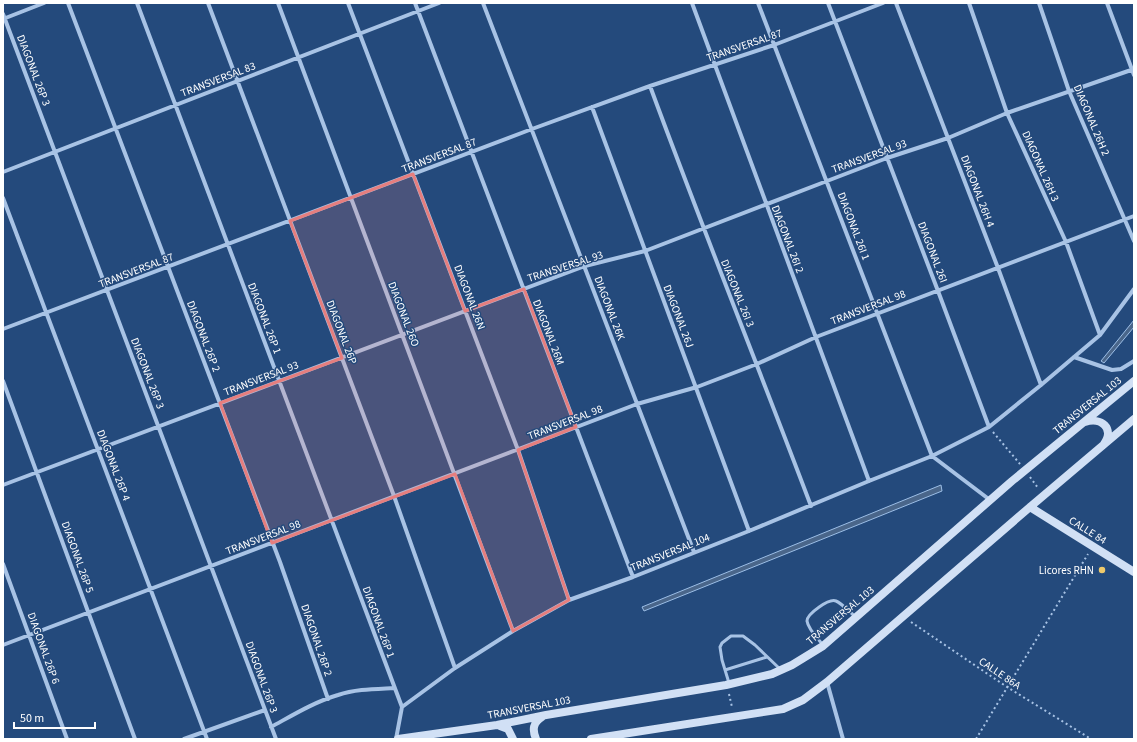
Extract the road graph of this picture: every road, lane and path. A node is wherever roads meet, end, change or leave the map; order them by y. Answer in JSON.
{"nodes":[{"id":1,"x":44,"y":3,"type":"edge"},
{"id":2,"x":68,"y":3,"type":"edge"},
{"id":3,"x":137,"y":3,"type":"edge"},
{"id":4,"x":208,"y":3,"type":"edge"},
{"id":5,"x":278,"y":3,"type":"edge"},
{"id":6,"x":348,"y":3,"type":"edge"},
{"id":7,"x":415,"y":3,"type":"edge"},
{"id":8,"x":439,"y":3,"type":"edge"},
{"id":9,"x":484,"y":3,"type":"edge"},
{"id":10,"x":692,"y":3,"type":"edge"},
{"id":11,"x":758,"y":3,"type":"edge"},
{"id":12,"x":828,"y":3,"type":"edge"},
{"id":13,"x":883,"y":3,"type":"edge"},
{"id":14,"x":896,"y":3,"type":"edge"},
{"id":15,"x":969,"y":3,"type":"edge"},
{"id":16,"x":1039,"y":3,"type":"edge"},
{"id":17,"x":1107,"y":3,"type":"edge"},
{"id":18,"x":418,"y":11,"type":"junction"},
{"id":19,"x":4,"y":17,"type":"edge"},
{"id":20,"x":835,"y":21,"type":"junction"},
{"id":21,"x":360,"y":34,"type":"junction"},
{"id":22,"x":774,"y":45,"type":"junction"},
{"id":23,"x":299,"y":58,"type":"junction"},
{"id":24,"x":714,"y":65,"type":"junction"},
{"id":25,"x":1133,"y":69,"type":"edge"},
{"id":26,"x":1134,"y":76,"type":"edge"},
{"id":27,"x":237,"y":81,"type":"junction"},
{"id":28,"x":650,"y":86,"type":"junction"},
{"id":29,"x":1069,"y":91,"type":"junction"},
{"id":30,"x":175,"y":105,"type":"junction"},
{"id":31,"x":592,"y":107,"type":"junction"},
{"id":32,"x":1007,"y":113,"type":"junction"},
{"id":33,"x":115,"y":129,"type":"junction"},
{"id":34,"x":532,"y":129,"type":"junction"},
{"id":35,"x":948,"y":138,"type":"junction"},
{"id":36,"x":55,"y":152,"type":"junction"},
{"id":37,"x":471,"y":152,"type":"junction"},
{"id":38,"x":887,"y":158,"type":"junction"},
{"id":39,"x":3,"y":172,"type":"edge"},
{"id":40,"x":414,"y":174,"type":"junction"},
{"id":41,"x":827,"y":181,"type":"junction"},
{"id":42,"x":3,"y":198,"type":"edge"},
{"id":43,"x":351,"y":198,"type":"junction"},
{"id":44,"x":766,"y":204,"type":"junction"},
{"id":45,"x":1134,"y":216,"type":"edge"},
{"id":46,"x":1125,"y":220,"type":"junction"},
{"id":47,"x":290,"y":221,"type":"junction"},
{"id":48,"x":703,"y":229,"type":"junction"},
{"id":49,"x":1134,"y":241,"type":"edge"},
{"id":50,"x":1066,"y":242,"type":"junction"},
{"id":51,"x":228,"y":244,"type":"junction"},
{"id":52,"x":645,"y":251,"type":"junction"},
{"id":53,"x":585,"y":266,"type":"junction"},
{"id":54,"x":168,"y":267,"type":"junction"},
{"id":55,"x":998,"y":268,"type":"junction"},
{"id":56,"x":1134,"y":288,"type":"edge"},
{"id":57,"x":524,"y":289,"type":"junction"},
{"id":58,"x":107,"y":290,"type":"junction"},
{"id":59,"x":938,"y":290,"type":"junction"},
{"id":60,"x":465,"y":311,"type":"junction"},
{"id":61,"x":46,"y":313,"type":"junction"},
{"id":62,"x":877,"y":314,"type":"junction"},
{"id":63,"x":3,"y":329,"type":"edge"},
{"id":64,"x":402,"y":335,"type":"junction"},
{"id":65,"x":1100,"y":335,"type":"junction"},
{"id":66,"x":816,"y":337,"type":"junction"},
{"id":67,"x":1074,"y":357,"type":"junction"},
{"id":68,"x":342,"y":358,"type":"junction"},
{"id":69,"x":1134,"y":361,"type":"edge"},
{"id":70,"x":757,"y":364,"type":"junction"},
{"id":71,"x":3,"y":381,"type":"edge"},
{"id":72,"x":279,"y":381,"type":"junction"},
{"id":73,"x":1134,"y":381,"type":"edge"},
{"id":74,"x":1042,"y":385,"type":"junction"},
{"id":75,"x":696,"y":387,"type":"junction"},
{"id":76,"x":220,"y":403,"type":"junction"},
{"id":77,"x":638,"y":404,"type":"junction"},
{"id":78,"x":1134,"y":419,"type":"edge"},
{"id":79,"x":1083,"y":423,"type":"junction"},
{"id":80,"x":159,"y":426,"type":"junction"},
{"id":81,"x":576,"y":427,"type":"junction"},
{"id":82,"x":989,"y":427,"type":"junction"},
{"id":83,"x":1102,"y":446,"type":"junction"},
{"id":84,"x":98,"y":449,"type":"junction"},
{"id":85,"x":518,"y":450,"type":"junction"},
{"id":86,"x":932,"y":456,"type":"junction"},
{"id":87,"x":1026,"y":470,"type":"junction"},
{"id":88,"x":37,"y":472,"type":"junction"},
{"id":89,"x":454,"y":474,"type":"junction"},
{"id":90,"x":869,"y":481,"type":"junction"},
{"id":91,"x":3,"y":485,"type":"edge"},
{"id":92,"x":1044,"y":495,"type":"junction"},
{"id":93,"x":394,"y":496,"type":"junction"},
{"id":94,"x":990,"y":500,"type":"junction"},
{"id":95,"x":811,"y":506,"type":"junction"},
{"id":96,"x":1030,"y":507,"type":"junction"},
{"id":97,"x":332,"y":520,"type":"junction"},
{"id":98,"x":749,"y":531,"type":"junction"},
{"id":99,"x":272,"y":543,"type":"junction"},
{"id":100,"x":1092,"y":546,"type":"junction"},
{"id":101,"x":694,"y":552,"type":"junction"},
{"id":102,"x":3,"y":564,"type":"edge"},
{"id":103,"x":211,"y":566,"type":"junction"},
{"id":104,"x":1134,"y":572,"type":"edge"},
{"id":105,"x":633,"y":577,"type":"junction"},
{"id":106,"x":151,"y":589,"type":"junction"},
{"id":107,"x":569,"y":600,"type":"junction"},
{"id":108,"x":844,"y":608,"type":"junction"},
{"id":109,"x":89,"y":612,"type":"junction"},
{"id":110,"x":902,"y":616,"type":"junction"},
{"id":111,"x":856,"y":617,"type":"junction"},
{"id":112,"x":513,"y":631,"type":"junction"},
{"id":113,"x":30,"y":634,"type":"junction"},
{"id":114,"x":815,"y":634,"type":"junction"},
{"id":115,"x":3,"y":645,"type":"edge"},
{"id":116,"x":823,"y":646,"type":"junction"},
{"id":117,"x":767,"y":657,"type":"junction"},
{"id":118,"x":455,"y":668,"type":"junction"},
{"id":119,"x":725,"y":670,"type":"junction"},
{"id":120,"x":781,"y":670,"type":"junction"},
{"id":121,"x":827,"y":682,"type":"junction"},
{"id":122,"x":728,"y":685,"type":"junction"},
{"id":123,"x":1007,"y":687,"type":"junction"},
{"id":124,"x":394,"y":688,"type":"junction"},
{"id":125,"x":328,"y":699,"type":"junction"},
{"id":126,"x":402,"y":707,"type":"junction"},
{"id":127,"x":265,"y":710,"type":"junction"},
{"id":128,"x":546,"y":715,"type":"junction"},
{"id":129,"x":735,"y":717,"type":"junction"},
{"id":130,"x":497,"y":725,"type":"junction"},
{"id":131,"x":271,"y":727,"type":"junction"},
{"id":132,"x":205,"y":732,"type":"junction"},
{"id":133,"x":67,"y":739,"type":"edge"},
{"id":134,"x":135,"y":739,"type":"edge"},
{"id":135,"x":184,"y":739,"type":"edge"},
{"id":136,"x":207,"y":739,"type":"edge"},
{"id":137,"x":276,"y":739,"type":"edge"},
{"id":138,"x":397,"y":739,"type":"edge"},
{"id":139,"x":513,"y":739,"type":"edge"},
{"id":140,"x":536,"y":739,"type":"edge"},
{"id":141,"x":591,"y":739,"type":"edge"},
{"id":142,"x":843,"y":739,"type":"edge"},
{"id":143,"x":976,"y":739,"type":"edge"},
{"id":144,"x":1091,"y":739,"type":"edge"}],
"edges":[{"from":1,"to":19,"type":"street"},
{"from":2,"to":33,"type":"street","name":"DIAGONAL 26P 2"},
{"from":3,"to":30,"type":"street","name":"DIAGONAL 26P 1"},
{"from":4,"to":27,"type":"street","name":"DIAGONAL 26P"},
{"from":5,"to":23,"type":"street","name":"DIAGONAL 26O"},
{"from":6,"to":21,"type":"street","name":"DIAGONAL 26N"},
{"from":7,"to":18,"type":"street","name":"DIAGONAL 26M"},
{"from":8,"to":18,"type":"street","name":"TRANSVERSAL 83"},
{"from":9,"to":34,"type":"street","name":"DIAGONAL 26K"},
{"from":10,"to":24,"type":"street","name":"DIAGONAL 26I 2"},
{"from":11,"to":22,"type":"street","name":"DIAGONAL 26I 1"},
{"from":12,"to":20,"type":"street","name":"DIAGONAL 26I"},
{"from":13,"to":20,"type":"street","name":"TRANSVERSAL 87"},
{"from":14,"to":35,"type":"street","name":"DIAGONAL 26H 4"},
{"from":15,"to":32,"type":"street","name":"DIAGONAL 26H 3"},
{"from":16,"to":29,"type":"street","name":"DIAGONAL 26H 2"},
{"from":17,"to":25,"type":"street"},
{"from":18,"to":21,"type":"street","name":"TRANSVERSAL 83"},
{"from":18,"to":37,"type":"street","name":"DIAGONAL 26M"},
{"from":19,"to":36,"type":"street","name":"DIAGONAL 26P 3"},
{"from":20,"to":22,"type":"street","name":"TRANSVERSAL 87"},
{"from":20,"to":38,"type":"street","name":"DIAGONAL 26I"},
{"from":21,"to":23,"type":"street","name":"TRANSVERSAL 83"},
{"from":21,"to":40,"type":"street","name":"DIAGONAL 26N"},
{"from":22,"to":24,"type":"street","name":"TRANSVERSAL 87"},
{"from":22,"to":41,"type":"street","name":"DIAGONAL 26I 1"},
{"from":23,"to":27,"type":"street","name":"TRANSVERSAL 83"},
{"from":23,"to":43,"type":"street","name":"DIAGONAL 26O"},
{"from":24,"to":28,"type":"street","name":"TRANSVERSAL 87"},
{"from":24,"to":44,"type":"street","name":"DIAGONAL 26I 2"},
{"from":25,"to":26,"type":"street"},
{"from":25,"to":29,"type":"street","name":"TRANSVERSAL 93"},
{"from":27,"to":30,"type":"street","name":"TRANSVERSAL 83"},
{"from":27,"to":47,"type":"street","name":"DIAGONAL 26P"},
{"from":28,"to":31,"type":"street","name":"TRANSVERSAL 87"},
{"from":28,"to":48,"type":"street","name":"DIAGONAL 26I 3"},
{"from":29,"to":32,"type":"street","name":"TRANSVERSAL 93"},
{"from":29,"to":46,"type":"street","name":"DIAGONAL 26H 2"},
{"from":30,"to":33,"type":"street","name":"TRANSVERSAL 83"},
{"from":30,"to":51,"type":"street","name":"DIAGONAL 26P 1"},
{"from":31,"to":34,"type":"street","name":"TRANSVERSAL 87"},
{"from":31,"to":52,"type":"street","name":"DIAGONAL 26J"},
{"from":32,"to":35,"type":"street","name":"TRANSVERSAL 93"},
{"from":32,"to":50,"type":"street","name":"DIAGONAL 26H 3"},
{"from":33,"to":36,"type":"street","name":"TRANSVERSAL 83"},
{"from":33,"to":54,"type":"street","name":"DIAGONAL 26P 2"},
{"from":34,"to":37,"type":"street","name":"TRANSVERSAL 87"},
{"from":34,"to":53,"type":"street","name":"DIAGONAL 26K"},
{"from":35,"to":38,"type":"street","name":"TRANSVERSAL 93"},
{"from":35,"to":55,"type":"street","name":"DIAGONAL 26H 4"},
{"from":36,"to":39,"type":"street","name":"TRANSVERSAL 83"},
{"from":36,"to":58,"type":"street","name":"DIAGONAL 26P 3"},
{"from":37,"to":40,"type":"street","name":"TRANSVERSAL 87"},
{"from":37,"to":57,"type":"street","name":"DIAGONAL 26M"},
{"from":38,"to":41,"type":"street","name":"TRANSVERSAL 93"},
{"from":38,"to":59,"type":"street","name":"DIAGONAL 26I"},
{"from":40,"to":43,"type":"street","name":"TRANSVERSAL 87"},
{"from":40,"to":60,"type":"street","name":"DIAGONAL 26N"},
{"from":41,"to":44,"type":"street","name":"TRANSVERSAL 93"},
{"from":41,"to":62,"type":"street","name":"DIAGONAL 26I 1"},
{"from":42,"to":61,"type":"street","name":"DIAGONAL 26P 4"},
{"from":43,"to":47,"type":"street","name":"TRANSVERSAL 87"},
{"from":43,"to":64,"type":"street","name":"DIAGONAL 26O"},
{"from":44,"to":48,"type":"street","name":"TRANSVERSAL 93"},
{"from":44,"to":66,"type":"street","name":"DIAGONAL 26I 2"},
{"from":45,"to":46,"type":"street","name":"TRANSVERSAL 98"},
{"from":46,"to":49,"type":"street","name":"DIAGONAL 26H 2"},
{"from":46,"to":50,"type":"street","name":"TRANSVERSAL 98"},
{"from":47,"to":51,"type":"street","name":"TRANSVERSAL 87"},
{"from":47,"to":68,"type":"street","name":"DIAGONAL 26P"},
{"from":48,"to":52,"type":"street","name":"TRANSVERSAL 93"},
{"from":48,"to":70,"type":"street","name":"DIAGONAL 26I 3"},
{"from":50,"to":55,"type":"street","name":"TRANSVERSAL 98"},
{"from":50,"to":65,"type":"street","name":"DIAGONAL 26H 3"},
{"from":51,"to":54,"type":"street","name":"TRANSVERSAL 87"},
{"from":51,"to":72,"type":"street","name":"DIAGONAL 26P 1"},
{"from":52,"to":53,"type":"street","name":"TRANSVERSAL 93"},
{"from":52,"to":75,"type":"street","name":"DIAGONAL 26J"},
{"from":53,"to":57,"type":"street","name":"TRANSVERSAL 93"},
{"from":53,"to":77,"type":"street","name":"DIAGONAL 26K"},
{"from":54,"to":58,"type":"street","name":"TRANSVERSAL 87"},
{"from":54,"to":76,"type":"street","name":"DIAGONAL 26P 2"},
{"from":55,"to":59,"type":"street","name":"TRANSVERSAL 98"},
{"from":55,"to":74,"type":"street","name":"DIAGONAL 26H 4"},
{"from":56,"to":65,"type":"street"},
{"from":57,"to":60,"type":"street","name":"TRANSVERSAL 93"},
{"from":57,"to":81,"type":"street","name":"DIAGONAL 26M"},
{"from":58,"to":61,"type":"street","name":"TRANSVERSAL 87"},
{"from":58,"to":80,"type":"street","name":"DIAGONAL 26P 3"},
{"from":59,"to":62,"type":"street","name":"TRANSVERSAL 98"},
{"from":59,"to":82,"type":"street","name":"DIAGONAL 26I"},
{"from":60,"to":64,"type":"street","name":"TRANSVERSAL 93"},
{"from":60,"to":85,"type":"street","name":"DIAGONAL 26N"},
{"from":61,"to":63,"type":"street","name":"TRANSVERSAL 87"},
{"from":61,"to":84,"type":"street","name":"DIAGONAL 26P 4"},
{"from":62,"to":66,"type":"street","name":"TRANSVERSAL 98"},
{"from":62,"to":86,"type":"street","name":"DIAGONAL 26I 1"},
{"from":64,"to":68,"type":"street","name":"TRANSVERSAL 93"},
{"from":64,"to":89,"type":"street","name":"DIAGONAL 26O"},
{"from":65,"to":67,"type":"street"},
{"from":66,"to":70,"type":"street","name":"TRANSVERSAL 98"},
{"from":66,"to":90,"type":"street","name":"DIAGONAL 26I 2"},
{"from":67,"to":69,"type":"street"},
{"from":67,"to":74,"type":"street"},
{"from":68,"to":72,"type":"street","name":"TRANSVERSAL 93"},
{"from":68,"to":93,"type":"street","name":"DIAGONAL 26P"},
{"from":70,"to":75,"type":"street","name":"TRANSVERSAL 98"},
{"from":70,"to":95,"type":"street","name":"DIAGONAL 26I 3"},
{"from":71,"to":88,"type":"street","name":"DIAGONAL 26P 5"},
{"from":72,"to":76,"type":"street","name":"TRANSVERSAL 93"},
{"from":72,"to":97,"type":"street","name":"DIAGONAL 26P 1"},
{"from":73,"to":79,"type":"street","name":"TRANSVERSAL 103"},
{"from":74,"to":82,"type":"street"},
{"from":75,"to":77,"type":"street","name":"TRANSVERSAL 98"},
{"from":75,"to":98,"type":"street","name":"DIAGONAL 26J"},
{"from":76,"to":80,"type":"street","name":"TRANSVERSAL 93"},
{"from":76,"to":99,"type":"street","name":"DIAGONAL 26P 2"},
{"from":77,"to":81,"type":"street","name":"TRANSVERSAL 98"},
{"from":77,"to":101,"type":"street","name":"DIAGONAL 26K"},
{"from":78,"to":83,"type":"street"},
{"from":79,"to":83,"type":"street"},
{"from":79,"to":87,"type":"street","name":"TRANSVERSAL 103"},
{"from":80,"to":84,"type":"street","name":"TRANSVERSAL 93"},
{"from":80,"to":103,"type":"street","name":"DIAGONAL 26P 3"},
{"from":81,"to":85,"type":"street","name":"TRANSVERSAL 98"},
{"from":81,"to":105,"type":"street","name":"DIAGONAL 26M"},
{"from":82,"to":86,"type":"street","name":"TRANSVERSAL 104"},
{"from":82,"to":87,"type":"path"},
{"from":83,"to":92,"type":"street"},
{"from":84,"to":88,"type":"street","name":"TRANSVERSAL 93"},
{"from":84,"to":106,"type":"street","name":"DIAGONAL 26P 4"},
{"from":85,"to":89,"type":"street","name":"TRANSVERSAL 98"},
{"from":85,"to":107,"type":"street","name":"DIAGONAL 26N"},
{"from":86,"to":90,"type":"street","name":"TRANSVERSAL 104"},
{"from":86,"to":94,"type":"street"},
{"from":87,"to":92,"type":"path"},
{"from":87,"to":94,"type":"street","name":"TRANSVERSAL 103"},
{"from":88,"to":91,"type":"street","name":"TRANSVERSAL 93"},
{"from":88,"to":109,"type":"street","name":"DIAGONAL 26P 5"},
{"from":89,"to":93,"type":"street","name":"TRANSVERSAL 98"},
{"from":89,"to":112,"type":"street","name":"DIAGONAL 26O"},
{"from":90,"to":95,"type":"street","name":"TRANSVERSAL 104"},
{"from":92,"to":96,"type":"street"},
{"from":93,"to":97,"type":"street","name":"TRANSVERSAL 98"},
{"from":93,"to":118,"type":"street","name":"DIAGONAL 26P"},
{"from":94,"to":111,"type":"street","name":"TRANSVERSAL 103"},
{"from":95,"to":98,"type":"street","name":"TRANSVERSAL 104"},
{"from":96,"to":100,"type":"street","name":"CALLE 84"},
{"from":96,"to":110,"type":"street"},
{"from":97,"to":99,"type":"street","name":"TRANSVERSAL 98"},
{"from":97,"to":124,"type":"street","name":"DIAGONAL 26P 1"},
{"from":98,"to":101,"type":"street","name":"TRANSVERSAL 104"},
{"from":99,"to":103,"type":"street","name":"TRANSVERSAL 98"},
{"from":99,"to":125,"type":"street","name":"DIAGONAL 26P 2"},
{"from":100,"to":104,"type":"street","name":"CALLE 84"},
{"from":100,"to":123,"type":"path"},
{"from":101,"to":105,"type":"street","name":"TRANSVERSAL 104"},
{"from":102,"to":113,"type":"street","name":"DIAGONAL 26P 6"},
{"from":103,"to":106,"type":"street","name":"TRANSVERSAL 98"},
{"from":103,"to":127,"type":"street","name":"DIAGONAL 26P 3"},
{"from":105,"to":107,"type":"street","name":"TRANSVERSAL 104"},
{"from":106,"to":109,"type":"street","name":"TRANSVERSAL 98"},
{"from":106,"to":132,"type":"street","name":"DIAGONAL 26P 4"},
{"from":107,"to":112,"type":"street","name":"TRANSVERSAL 104"},
{"from":108,"to":111,"type":"lane"},
{"from":108,"to":114,"type":"lane"},
{"from":108,"to":114,"type":"lane"},
{"from":109,"to":113,"type":"street","name":"TRANSVERSAL 98"},
{"from":109,"to":134,"type":"street","name":"DIAGONAL 26P 5"},
{"from":110,"to":121,"type":"street"},
{"from":110,"to":123,"type":"path","name":"CALLE 86A"},
{"from":111,"to":116,"type":"street","name":"TRANSVERSAL 103"},
{"from":112,"to":118,"type":"street","name":"TRANSVERSAL 104"},
{"from":113,"to":115,"type":"street","name":"TRANSVERSAL 98"},
{"from":113,"to":133,"type":"street","name":"DIAGONAL 26P 6"},
{"from":114,"to":116,"type":"lane"},
{"from":116,"to":120,"type":"street","name":"TRANSVERSAL 103"},
{"from":117,"to":119,"type":"lane"},
{"from":117,"to":119,"type":"lane"},
{"from":117,"to":120,"type":"lane"},
{"from":118,"to":126,"type":"street","name":"TRANSVERSAL 104"},
{"from":119,"to":122,"type":"lane"},
{"from":120,"to":122,"type":"street","name":"TRANSVERSAL 103"},
{"from":121,"to":129,"type":"street"},
{"from":121,"to":142,"type":"street"},
{"from":122,"to":128,"type":"street","name":"TRANSVERSAL 103"},
{"from":122,"to":129,"type":"path"},
{"from":123,"to":143,"type":"path"},
{"from":123,"to":144,"type":"path","name":"CALLE 86A"},
{"from":124,"to":125,"type":"street"},
{"from":124,"to":126,"type":"street","name":"DIAGONAL 26P 1"},
{"from":125,"to":131,"type":"street"},
{"from":126,"to":138,"type":"street"},
{"from":127,"to":131,"type":"street","name":"DIAGONAL 26P 3"},
{"from":127,"to":132,"type":"street"},
{"from":128,"to":130,"type":"street","name":"TRANSVERSAL 103"},
{"from":128,"to":140,"type":"street"},
{"from":129,"to":141,"type":"street"},
{"from":130,"to":138,"type":"street","name":"TRANSVERSAL 103"},
{"from":130,"to":139,"type":"street"},
{"from":131,"to":137,"type":"street","name":"DIAGONAL 26P 3"},
{"from":132,"to":135,"type":"street"},
{"from":132,"to":136,"type":"street","name":"DIAGONAL 26P 4"}]}
